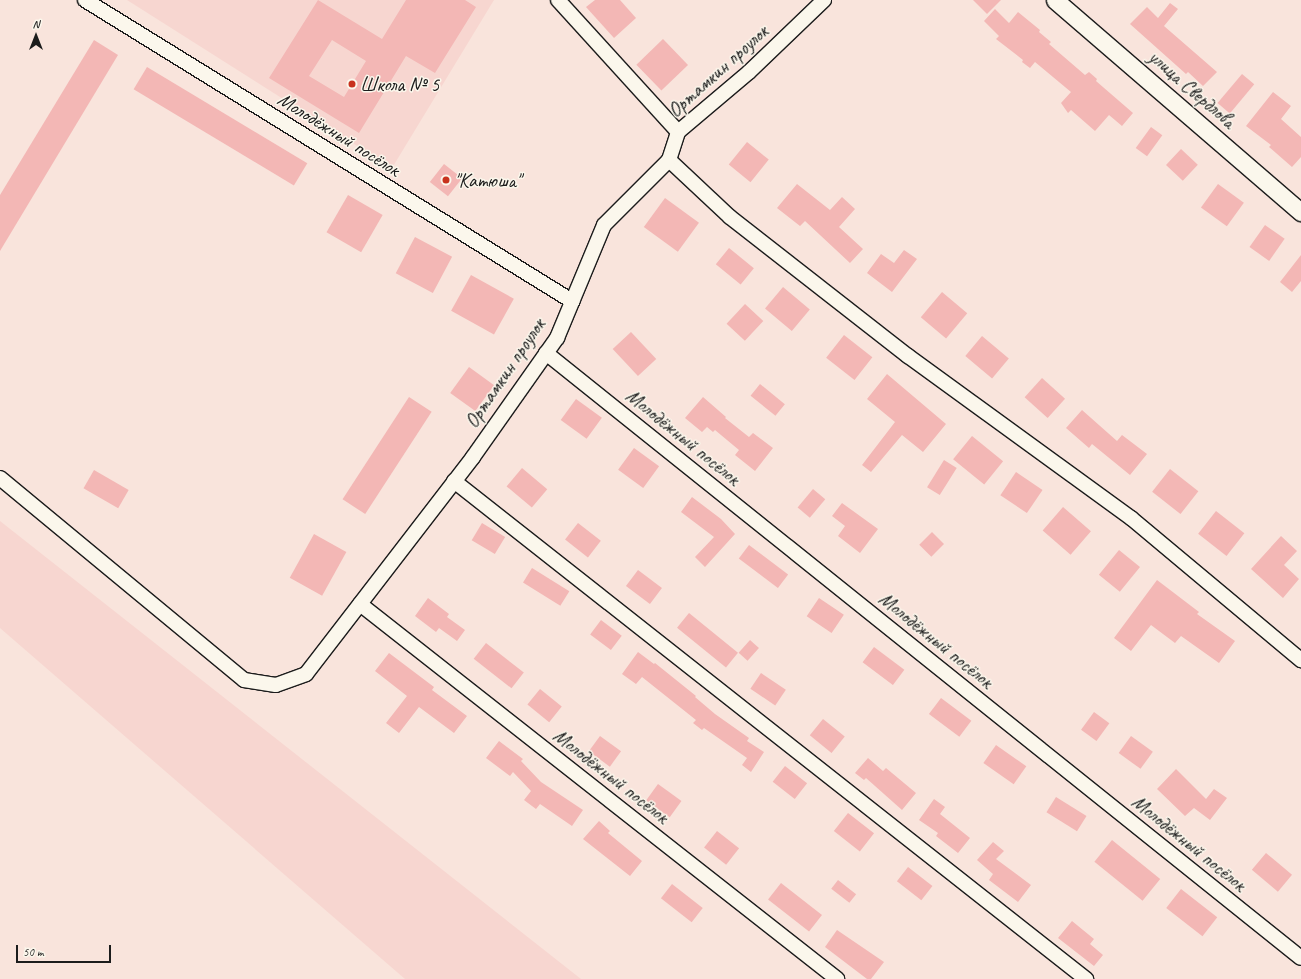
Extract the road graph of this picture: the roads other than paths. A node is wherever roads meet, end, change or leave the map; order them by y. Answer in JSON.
{"nodes":[{"id":1,"x":85,"y":0,"type":"edge"},
{"id":2,"x":558,"y":0,"type":"edge"},
{"id":3,"x":824,"y":0,"type":"edge"},
{"id":4,"x":1055,"y":0,"type":"edge"},
{"id":5,"x":678,"y":132,"type":"junction"},
{"id":6,"x":669,"y":160,"type":"junction"},
{"id":7,"x":1301,"y":212,"type":"edge"},
{"id":8,"x":572,"y":301,"type":"junction"},
{"id":9,"x":546,"y":353,"type":"junction"},
{"id":10,"x":0,"y":478,"type":"edge"},
{"id":11,"x":454,"y":481,"type":"junction"},
{"id":12,"x":360,"y":604,"type":"junction"},
{"id":13,"x":1301,"y":660,"type":"edge"},
{"id":14,"x":1301,"y":958,"type":"edge"},
{"id":15,"x":837,"y":979,"type":"edge"},
{"id":16,"x":1086,"y":979,"type":"edge"}],
"edges":[{"from":1,"to":8,"type":"street","name":"Молодёжный посёлок"},
{"from":2,"to":5,"type":"street"},
{"from":3,"to":5,"type":"street","name":"Ортамкин проулок"},
{"from":4,"to":7,"type":"street","name":"улица Свердлова"},
{"from":5,"to":6,"type":"street","name":"Ортамкин проулок"},
{"from":6,"to":8,"type":"street","name":"Ортамкин проулок"},
{"from":6,"to":13,"type":"street"},
{"from":8,"to":9,"type":"street","name":"Ортамкин проулок"},
{"from":9,"to":11,"type":"street","name":"Ортамкин проулок"},
{"from":9,"to":14,"type":"street","name":"Молодёжный посёлок"},
{"from":10,"to":12,"type":"street","name":"Ортамкин проулок"},
{"from":11,"to":12,"type":"street","name":"Ортамкин проулок"},
{"from":11,"to":16,"type":"street"},
{"from":12,"to":15,"type":"street","name":"Молодёжный посёлок"}]}
